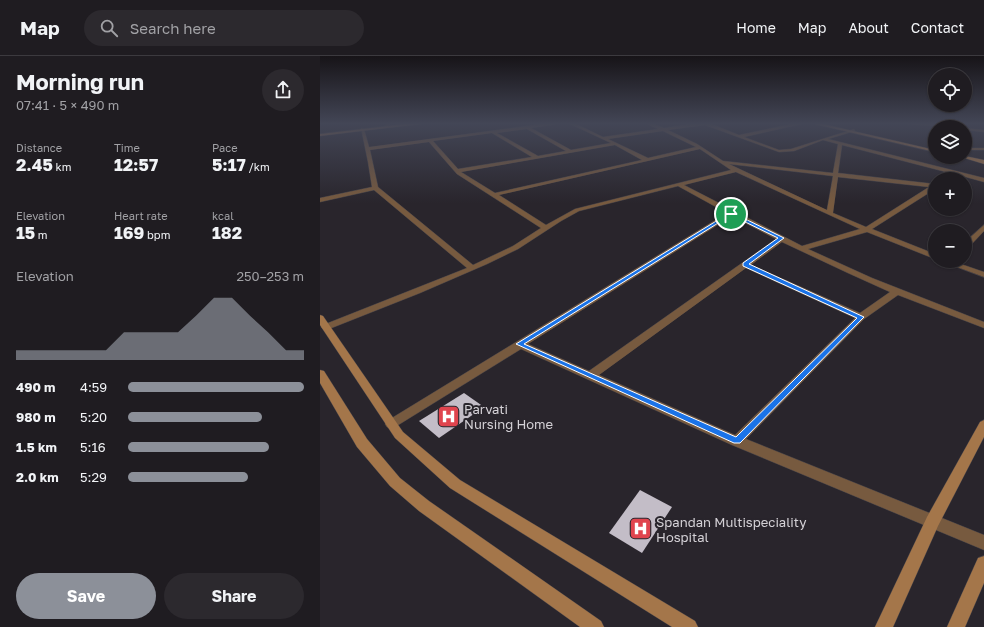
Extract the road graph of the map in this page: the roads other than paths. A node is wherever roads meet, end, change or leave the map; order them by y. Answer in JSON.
{"nodes":[{"id":1,"x":367,"y":149,"type":"edge"},
{"id":2,"x":438,"y":150,"type":"edge"},
{"id":3,"x":524,"y":150,"type":"edge"},
{"id":4,"x":567,"y":150,"type":"edge"},
{"id":5,"x":584,"y":150,"type":"edge"},
{"id":6,"x":627,"y":150,"type":"edge"},
{"id":7,"x":693,"y":150,"type":"edge"},
{"id":8,"x":703,"y":150,"type":"edge"},
{"id":9,"x":775,"y":150,"type":"edge"},
{"id":10,"x":793,"y":150,"type":"edge"},
{"id":11,"x":839,"y":150,"type":"edge"},
{"id":12,"x":863,"y":150,"type":"edge"},
{"id":13,"x":571,"y":152,"type":"junction"},
{"id":14,"x":972,"y":155,"type":"edge"},
{"id":15,"x":538,"y":158,"type":"junction"},
{"id":16,"x":984,"y":158,"type":"edge"},
{"id":17,"x":972,"y":159,"type":"edge"},
{"id":18,"x":647,"y":160,"type":"junction"},
{"id":19,"x":722,"y":161,"type":"junction"},
{"id":20,"x":984,"y":162,"type":"edge"},
{"id":21,"x":736,"y":170,"type":"junction"},
{"id":22,"x":457,"y":171,"type":"junction"},
{"id":23,"x":954,"y":172,"type":"edge"},
{"id":24,"x":835,"y":174,"type":"junction"},
{"id":25,"x":972,"y":177,"type":"edge"},
{"id":26,"x":984,"y":180,"type":"edge"},
{"id":27,"x":680,"y":185,"type":"junction"},
{"id":28,"x":928,"y":185,"type":"edge"},
{"id":29,"x":376,"y":188,"type":"junction"},
{"id":30,"x":928,"y":190,"type":"edge"},
{"id":31,"x":493,"y":195,"type":"junction"},
{"id":32,"x":320,"y":200,"type":"edge"},
{"id":33,"x":731,"y":214,"type":"junction"},
{"id":34,"x":830,"y":214,"type":"junction"},
{"id":35,"x":984,"y":227,"type":"edge"},
{"id":36,"x":546,"y":228,"type":"junction"},
{"id":37,"x":866,"y":230,"type":"junction"},
{"id":38,"x":782,"y":238,"type":"junction"},
{"id":39,"x":972,"y":239,"type":"edge"},
{"id":40,"x":802,"y":248,"type":"junction"},
{"id":41,"x":928,"y":254,"type":"edge"},
{"id":42,"x":745,"y":264,"type":"junction"},
{"id":43,"x":472,"y":268,"type":"junction"},
{"id":44,"x":966,"y":268,"type":"edge"},
{"id":45,"x":984,"y":275,"type":"edge"},
{"id":46,"x":897,"y":292,"type":"junction"},
{"id":47,"x":861,"y":317,"type":"junction"},
{"id":48,"x":323,"y":323,"type":"edge"},
{"id":49,"x":984,"y":325,"type":"edge"},
{"id":50,"x":519,"y":344,"type":"junction"},
{"id":51,"x":320,"y":374,"type":"edge"},
{"id":52,"x":590,"y":376,"type":"junction"},
{"id":53,"x":391,"y":424,"type":"junction"},
{"id":54,"x":984,"y":425,"type":"edge"},
{"id":55,"x":737,"y":441,"type":"junction"},
{"id":56,"x":932,"y":522,"type":"junction"},
{"id":57,"x":984,"y":543,"type":"edge"},
{"id":58,"x":984,"y":564,"type":"edge"},
{"id":59,"x":595,"y":627,"type":"edge"},
{"id":60,"x":689,"y":627,"type":"edge"},
{"id":61,"x":884,"y":627,"type":"edge"},
{"id":62,"x":956,"y":627,"type":"edge"}],
"edges":[{"from":1,"to":29,"type":"street"},
{"from":2,"to":22,"type":"street"},
{"from":3,"to":15,"type":"street"},
{"from":4,"to":13,"type":"street"},
{"from":5,"to":13,"type":"street"},
{"from":6,"to":18,"type":"street"},
{"from":7,"to":18,"type":"street"},
{"from":8,"to":19,"type":"street"},
{"from":9,"to":10,"type":"street"},
{"from":11,"to":24,"type":"street"},
{"from":12,"to":23,"type":"street"},
{"from":13,"to":15,"type":"street"},
{"from":14,"to":16,"type":"street"},
{"from":15,"to":22,"type":"street"},
{"from":17,"to":20,"type":"street"},
{"from":18,"to":31,"type":"street"},
{"from":19,"to":21,"type":"street"},
{"from":19,"to":24,"type":"street"},
{"from":21,"to":27,"type":"street"},
{"from":21,"to":34,"type":"street"},
{"from":22,"to":31,"type":"street"},
{"from":24,"to":28,"type":"street"},
{"from":24,"to":34,"type":"street"},
{"from":25,"to":26,"type":"street"},
{"from":27,"to":33,"type":"street"},
{"from":27,"to":36,"type":"street"},
{"from":29,"to":32,"type":"street"},
{"from":29,"to":43,"type":"street"},
{"from":30,"to":37,"type":"street"},
{"from":31,"to":36,"type":"street"},
{"from":33,"to":38,"type":"street"},
{"from":33,"to":50,"type":"street"},
{"from":34,"to":37,"type":"street"},
{"from":35,"to":39,"type":"street"},
{"from":36,"to":43,"type":"street"},
{"from":37,"to":40,"type":"street"},
{"from":37,"to":41,"type":"street"},
{"from":38,"to":40,"type":"street"},
{"from":38,"to":42,"type":"street"},
{"from":40,"to":46,"type":"street"},
{"from":42,"to":47,"type":"street"},
{"from":42,"to":52,"type":"street"},
{"from":43,"to":48,"type":"street"},
{"from":44,"to":45,"type":"street"},
{"from":46,"to":47,"type":"street"},
{"from":46,"to":49,"type":"street"},
{"from":47,"to":55,"type":"street"},
{"from":48,"to":53,"type":"street"},
{"from":50,"to":52,"type":"street"},
{"from":50,"to":53,"type":"street"},
{"from":51,"to":59,"type":"street"},
{"from":52,"to":55,"type":"street"},
{"from":53,"to":60,"type":"street"},
{"from":54,"to":56,"type":"street"},
{"from":55,"to":56,"type":"street"},
{"from":56,"to":57,"type":"street"},
{"from":56,"to":61,"type":"street"},
{"from":58,"to":62,"type":"street"}]}
